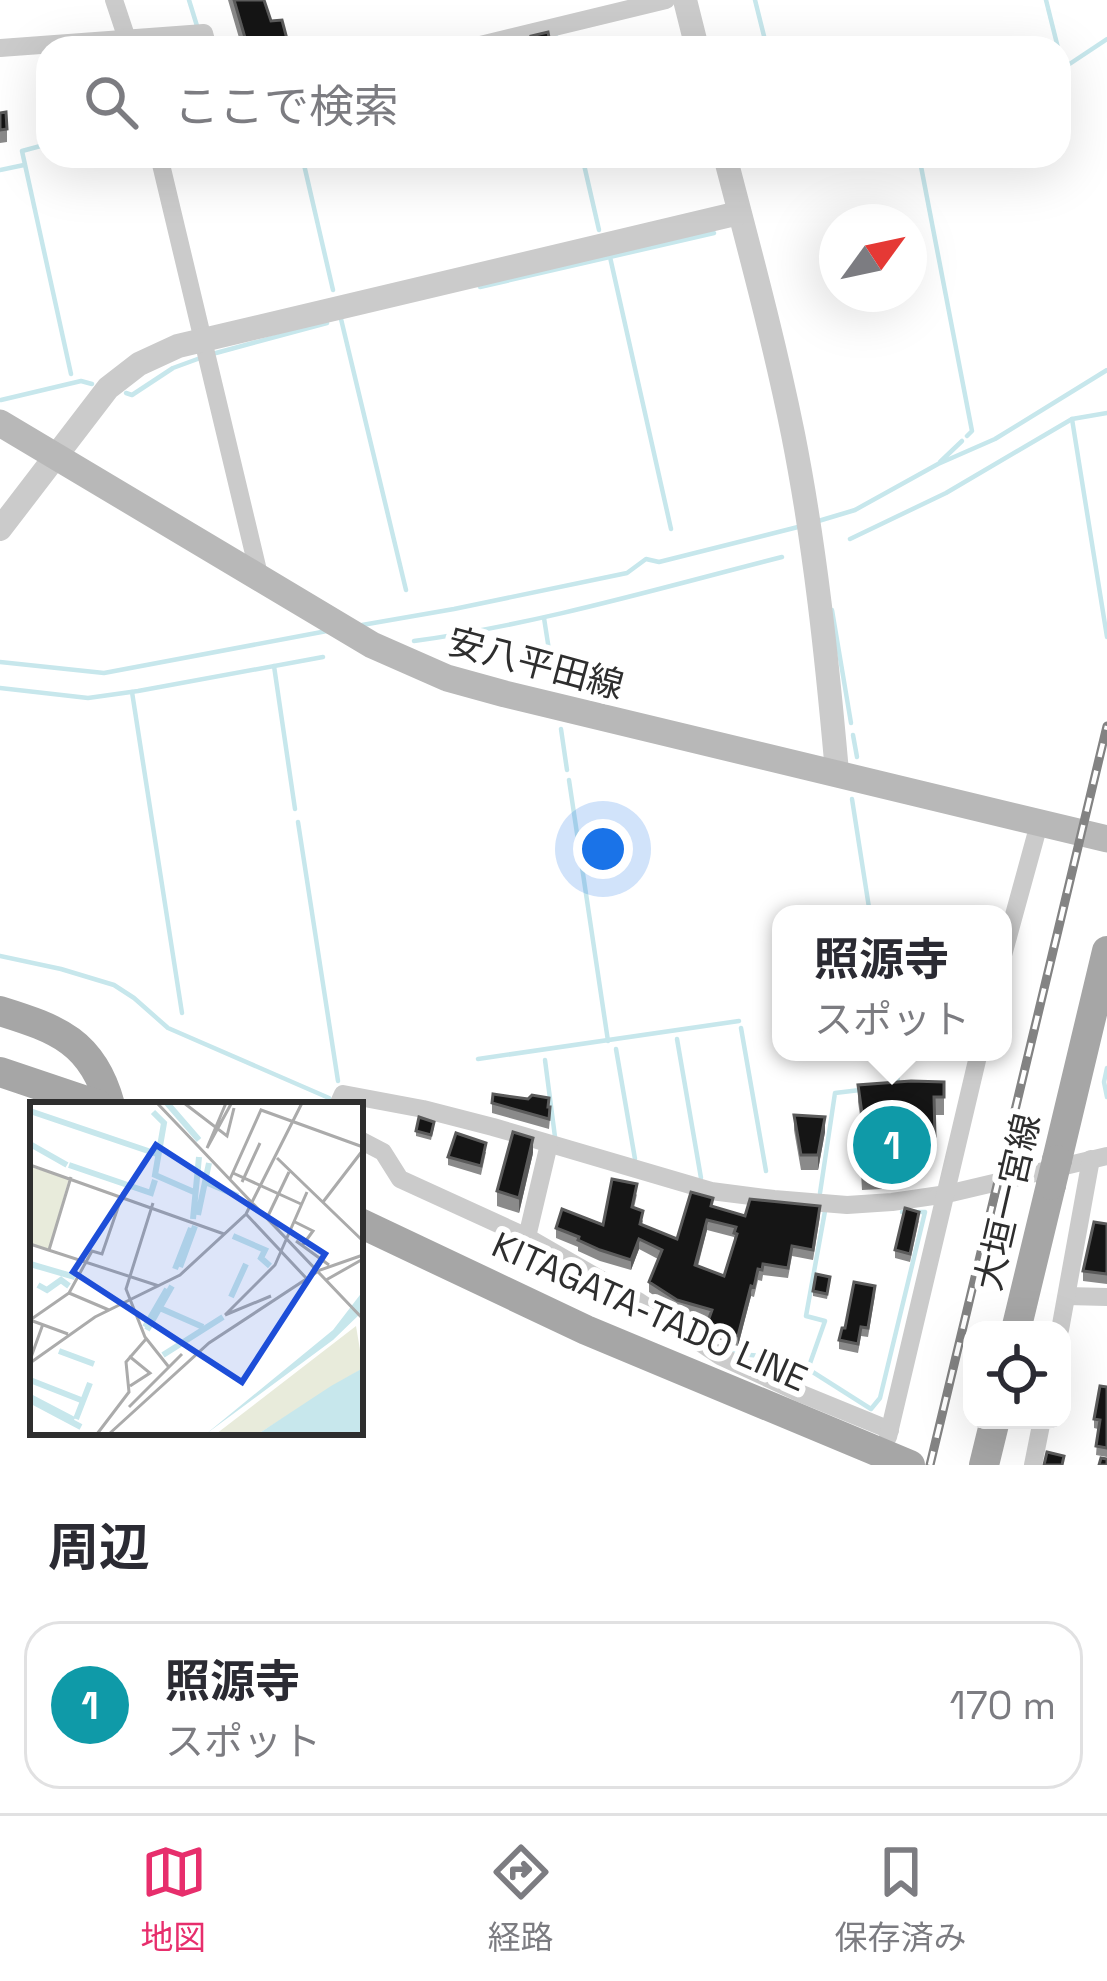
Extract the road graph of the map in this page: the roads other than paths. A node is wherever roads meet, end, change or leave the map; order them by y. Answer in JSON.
{"nodes":[{"id":1,"x":114,"y":0,"type":"edge"},
{"id":2,"x":666,"y":0,"type":"edge"},
{"id":3,"x":685,"y":0,"type":"edge"},
{"id":4,"x":126,"y":36,"type":"edge"},
{"id":5,"x":518,"y":36,"type":"edge"},
{"id":6,"x":694,"y":36,"type":"edge"},
{"id":7,"x":36,"y":46,"type":"edge"},
{"id":8,"x":0,"y":47,"type":"edge"},
{"id":9,"x":162,"y":168,"type":"edge"},
{"id":10,"x":728,"y":168,"type":"edge"},
{"id":11,"x":740,"y":213,"type":"junction"},
{"id":12,"x":203,"y":338,"type":"junction"},
{"id":13,"x":0,"y":423,"type":"edge"},
{"id":14,"x":56,"y":456,"type":"junction"},
{"id":15,"x":0,"y":529,"type":"edge"},
{"id":16,"x":260,"y":579,"type":"junction"},
{"id":17,"x":837,"y":772,"type":"junction"},
{"id":18,"x":1040,"y":824,"type":"junction"},
{"id":19,"x":1107,"y":839,"type":"edge"},
{"id":20,"x":1012,"y":923,"type":"edge"},
{"id":21,"x":1105,"y":965,"type":"edge"},
{"id":22,"x":0,"y":1011,"type":"edge"},
{"id":23,"x":977,"y":1061,"type":"edge"},
{"id":24,"x":0,"y":1072,"type":"edge"},
{"id":25,"x":89,"y":1102,"type":"edge"},
{"id":26,"x":109,"y":1102,"type":"edge"},
{"id":27,"x":339,"y":1102,"type":"edge"},
{"id":28,"x":363,"y":1142,"type":"edge"},
{"id":29,"x":549,"y":1144,"type":"junction"},
{"id":30,"x":1099,"y":1157,"type":"edge"},
{"id":31,"x":946,"y":1194,"type":"junction"},
{"id":32,"x":363,"y":1224,"type":"edge"},
{"id":33,"x":527,"y":1237,"type":"junction"},
{"id":34,"x":1067,"y":1296,"type":"junction"},
{"id":35,"x":1107,"y":1297,"type":"edge"},
{"id":36,"x":1018,"y":1321,"type":"edge"},
{"id":37,"x":1062,"y":1321,"type":"edge"},
{"id":38,"x":992,"y":1429,"type":"edge"},
{"id":39,"x":1040,"y":1429,"type":"edge"},
{"id":40,"x":895,"y":1449,"type":"edge"},
{"id":41,"x":984,"y":1465,"type":"edge"},
{"id":42,"x":1033,"y":1465,"type":"edge"}],
"edges":[{"from":1,"to":4,"type":"street"},
{"from":2,"to":5,"type":"street"},
{"from":3,"to":6,"type":"street"},
{"from":7,"to":8,"type":"street"},
{"from":9,"to":12,"type":"street"},
{"from":10,"to":11,"type":"street"},
{"from":11,"to":12,"type":"street"},
{"from":11,"to":17,"type":"street"},
{"from":12,"to":14,"type":"street"},
{"from":12,"to":16,"type":"street"},
{"from":13,"to":14,"type":"main road","name":"安八平田線"},
{"from":14,"to":15,"type":"street"},
{"from":14,"to":16,"type":"main road","name":"安八平田線"},
{"from":16,"to":17,"type":"main road","name":"安八平田線"},
{"from":17,"to":18,"type":"main road","name":"安八平田線"},
{"from":18,"to":19,"type":"main road","name":"安八平田線"},
{"from":18,"to":20,"type":"street"},
{"from":21,"to":36,"type":"main road","name":"大垣一宮線"},
{"from":22,"to":26,"type":"main road"},
{"from":23,"to":31,"type":"street"},
{"from":24,"to":25,"type":"main road"},
{"from":27,"to":29,"type":"street"},
{"from":28,"to":33,"type":"street"},
{"from":29,"to":31,"type":"street"},
{"from":29,"to":33,"type":"street"},
{"from":30,"to":31,"type":"street"},
{"from":30,"to":34,"type":"street"},
{"from":31,"to":40,"type":"street"},
{"from":32,"to":40,"type":"main road","name":"KITAGATA-TADO LINE"},
{"from":33,"to":40,"type":"street"},
{"from":34,"to":35,"type":"street"},
{"from":34,"to":37,"type":"street"},
{"from":38,"to":41,"type":"main road"},
{"from":39,"to":42,"type":"street"}]}
